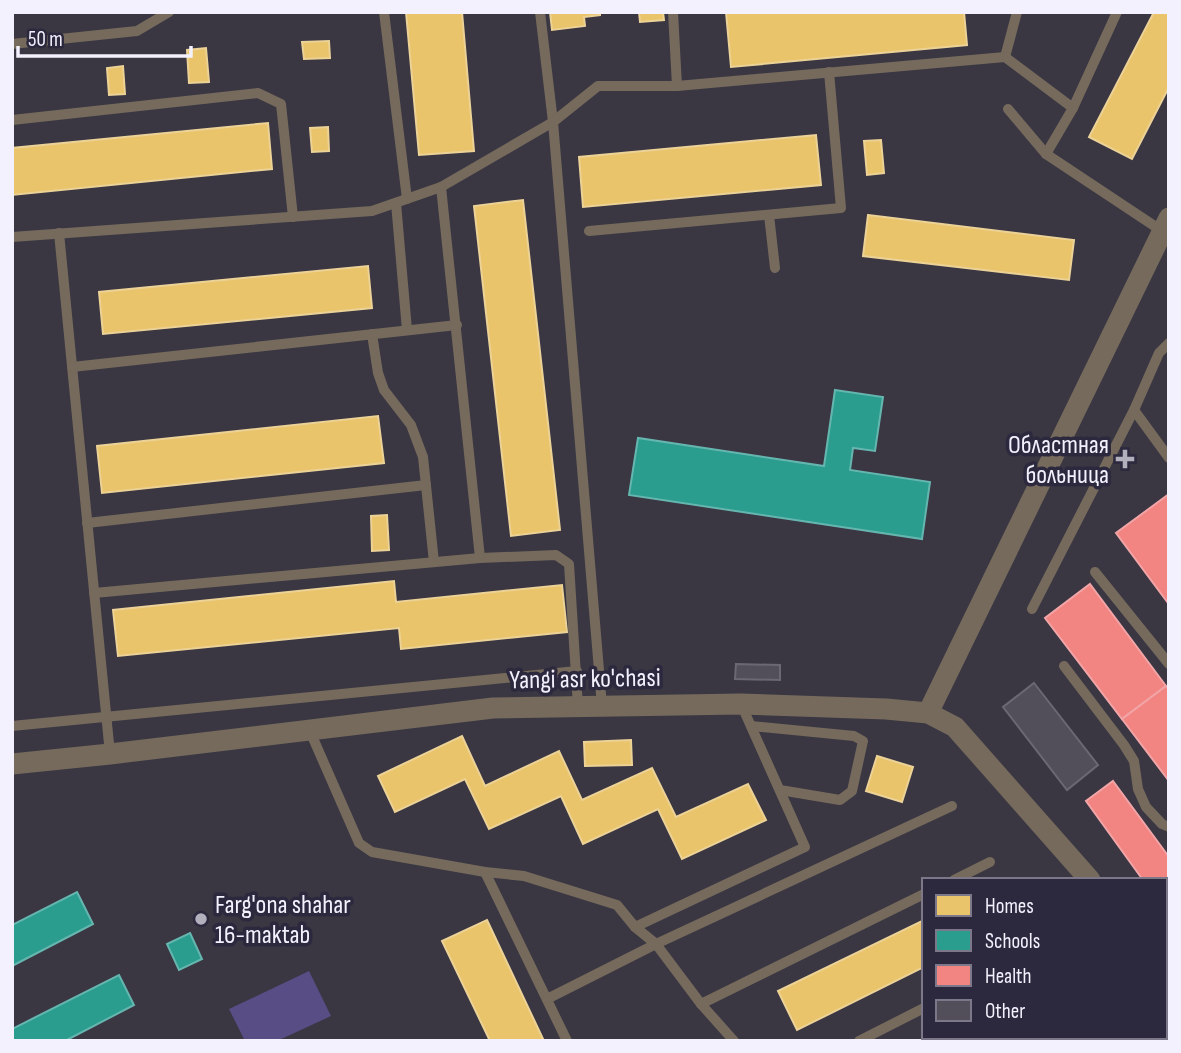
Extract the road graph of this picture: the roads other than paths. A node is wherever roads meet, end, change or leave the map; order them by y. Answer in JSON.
{"nodes":[{"id":1,"x":169,"y":12,"type":"edge"},
{"id":2,"x":384,"y":12,"type":"edge"},
{"id":3,"x":540,"y":12,"type":"edge"},
{"id":4,"x":673,"y":12,"type":"edge"},
{"id":5,"x":1017,"y":12,"type":"edge"},
{"id":6,"x":1117,"y":12,"type":"edge"},
{"id":7,"x":12,"y":44,"type":"edge"},
{"id":8,"x":1005,"y":57,"type":"junction"},
{"id":9,"x":829,"y":72,"type":"junction"},
{"id":10,"x":677,"y":86,"type":"junction"},
{"id":11,"x":1073,"y":108,"type":"junction"},
{"id":12,"x":1008,"y":109,"type":"dead end"},
{"id":13,"x":12,"y":120,"type":"edge"},
{"id":14,"x":553,"y":122,"type":"junction"},
{"id":15,"x":1046,"y":154,"type":"junction"},
{"id":16,"x":441,"y":187,"type":"junction"},
{"id":17,"x":402,"y":201,"type":"junction"},
{"id":18,"x":769,"y":215,"type":"junction"},
{"id":19,"x":293,"y":216,"type":"junction"},
{"id":20,"x":1165,"y":224,"type":"edge"},
{"id":21,"x":589,"y":231,"type":"dead end"},
{"id":22,"x":60,"y":233,"type":"junction"},
{"id":23,"x":12,"y":237,"type":"edge"},
{"id":24,"x":775,"y":268,"type":"dead end"},
{"id":25,"x":457,"y":324,"type":"junction"},
{"id":26,"x":407,"y":330,"type":"junction"},
{"id":27,"x":372,"y":334,"type":"junction"},
{"id":28,"x":1169,"y":344,"type":"edge"},
{"id":29,"x":72,"y":368,"type":"junction"},
{"id":30,"x":1134,"y":410,"type":"junction"},
{"id":31,"x":1169,"y":458,"type":"edge"},
{"id":32,"x":426,"y":485,"type":"junction"},
{"id":33,"x":87,"y":523,"type":"junction"},
{"id":34,"x":480,"y":558,"type":"junction"},
{"id":35,"x":434,"y":562,"type":"junction"},
{"id":36,"x":1095,"y":572,"type":"dead end"},
{"id":37,"x":94,"y":593,"type":"junction"},
{"id":38,"x":1032,"y":609,"type":"dead end"},
{"id":39,"x":1169,"y":664,"type":"edge"},
{"id":40,"x":1064,"y":666,"type":"dead end"},
{"id":41,"x":577,"y":671,"type":"junction"},
{"id":42,"x":741,"y":704,"type":"junction"},
{"id":43,"x":602,"y":706,"type":"junction"},
{"id":44,"x":578,"y":707,"type":"junction"},
{"id":45,"x":928,"y":713,"type":"junction"},
{"id":46,"x":106,"y":717,"type":"junction"},
{"id":47,"x":12,"y":726,"type":"edge"},
{"id":48,"x":751,"y":726,"type":"junction"},
{"id":49,"x":309,"y":729,"type":"junction"},
{"id":50,"x":110,"y":754,"type":"junction"},
{"id":51,"x":12,"y":764,"type":"edge"},
{"id":52,"x":780,"y":790,"type":"junction"},
{"id":53,"x":952,"y":806,"type":"dead end"},
{"id":54,"x":1169,"y":827,"type":"edge"},
{"id":55,"x":990,"y":862,"type":"dead end"},
{"id":56,"x":485,"y":872,"type":"junction"},
{"id":57,"x":958,"y":878,"type":"edge"},
{"id":58,"x":1088,"y":878,"type":"edge"},
{"id":59,"x":922,"y":895,"type":"edge"},
{"id":60,"x":635,"y":927,"type":"junction"},
{"id":61,"x":656,"y":944,"type":"junction"},
{"id":62,"x":547,"y":999,"type":"junction"},
{"id":63,"x":701,"y":1004,"type":"junction"},
{"id":64,"x":922,"y":1009,"type":"edge"},
{"id":65,"x":567,"y":1041,"type":"edge"},
{"id":66,"x":734,"y":1041,"type":"edge"},
{"id":67,"x":859,"y":1041,"type":"edge"}],
"edges":[{"from":1,"to":7,"type":"lane"},
{"from":2,"to":17,"type":"lane"},
{"from":3,"to":14,"type":"lane"},
{"from":4,"to":10,"type":"lane"},
{"from":5,"to":8,"type":"lane"},
{"from":6,"to":11,"type":"lane"},
{"from":8,"to":9,"type":"lane"},
{"from":8,"to":11,"type":"lane"},
{"from":9,"to":10,"type":"lane"},
{"from":9,"to":18,"type":"lane"},
{"from":10,"to":14,"type":"lane"},
{"from":11,"to":15,"type":"lane"},
{"from":12,"to":15,"type":"lane"},
{"from":13,"to":19,"type":"lane"},
{"from":14,"to":16,"type":"lane"},
{"from":14,"to":43,"type":"lane"},
{"from":15,"to":20,"type":"lane"},
{"from":16,"to":17,"type":"lane"},
{"from":16,"to":25,"type":"lane"},
{"from":17,"to":19,"type":"lane"},
{"from":17,"to":26,"type":"lane"},
{"from":18,"to":21,"type":"lane"},
{"from":18,"to":24,"type":"lane"},
{"from":19,"to":22,"type":"lane"},
{"from":20,"to":45,"type":"street"},
{"from":22,"to":23,"type":"lane"},
{"from":22,"to":29,"type":"lane"},
{"from":25,"to":26,"type":"lane"},
{"from":25,"to":34,"type":"lane"},
{"from":26,"to":27,"type":"lane"},
{"from":27,"to":29,"type":"lane"},
{"from":27,"to":32,"type":"lane"},
{"from":28,"to":30,"type":"lane"},
{"from":29,"to":33,"type":"lane"},
{"from":30,"to":31,"type":"lane"},
{"from":30,"to":38,"type":"lane"},
{"from":32,"to":33,"type":"lane"},
{"from":32,"to":35,"type":"lane"},
{"from":33,"to":37,"type":"lane"},
{"from":34,"to":35,"type":"lane"},
{"from":34,"to":41,"type":"lane"},
{"from":35,"to":37,"type":"lane"},
{"from":36,"to":39,"type":"lane"},
{"from":37,"to":46,"type":"lane"},
{"from":40,"to":54,"type":"lane"},
{"from":41,"to":44,"type":"lane"},
{"from":41,"to":46,"type":"lane"},
{"from":42,"to":43,"type":"street","name":"Yangi asr ko'chasi"},
{"from":42,"to":45,"type":"street","name":"Yangi asr ko'chasi"},
{"from":42,"to":48,"type":"lane"},
{"from":43,"to":44,"type":"street","name":"Yangi asr ko'chasi"},
{"from":44,"to":49,"type":"street","name":"Yangi asr ko'chasi"},
{"from":45,"to":58,"type":"street","name":"Yangi asr ko'chasi"},
{"from":46,"to":47,"type":"lane"},
{"from":46,"to":50,"type":"lane"},
{"from":48,"to":52,"type":"lane"},
{"from":48,"to":52,"type":"lane"},
{"from":49,"to":50,"type":"street","name":"Yangi asr ko'chasi"},
{"from":49,"to":56,"type":"lane"},
{"from":50,"to":51,"type":"street","name":"Yangi asr ko'chasi"},
{"from":52,"to":60,"type":"lane"},
{"from":53,"to":61,"type":"lane"},
{"from":55,"to":57,"type":"lane"},
{"from":56,"to":60,"type":"lane"},
{"from":56,"to":62,"type":"lane"},
{"from":59,"to":63,"type":"lane"},
{"from":60,"to":61,"type":"lane"},
{"from":61,"to":62,"type":"lane"},
{"from":61,"to":63,"type":"lane"},
{"from":62,"to":65,"type":"lane"},
{"from":63,"to":66,"type":"lane"},
{"from":64,"to":67,"type":"lane"}]}
